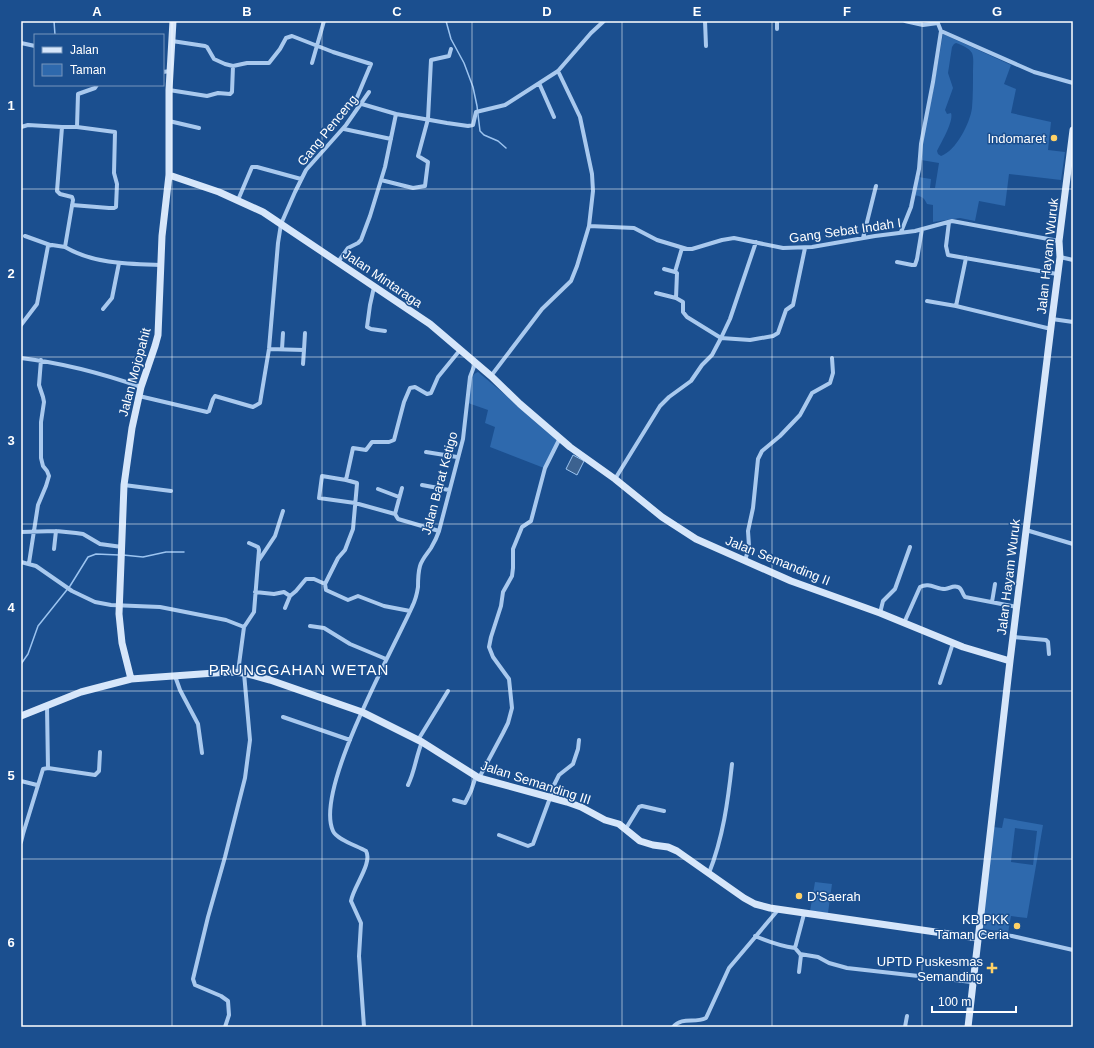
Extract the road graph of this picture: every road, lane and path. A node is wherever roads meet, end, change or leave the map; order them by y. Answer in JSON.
{"nodes":[{"id":1,"x":173,"y":21,"type":"edge"},
{"id":2,"x":324,"y":21,"type":"edge"},
{"id":3,"x":604,"y":21,"type":"edge"},
{"id":4,"x":705,"y":21,"type":"edge"},
{"id":5,"x":778,"y":21,"type":"edge"},
{"id":6,"x":905,"y":21,"type":"edge"},
{"id":7,"x":938,"y":22,"type":"edge"},
{"id":8,"x":777,"y":29,"type":"dead end"},
{"id":9,"x":942,"y":31,"type":"junction"},
{"id":10,"x":171,"y":41,"type":"junction"},
{"id":11,"x":21,"y":43,"type":"edge"},
{"id":12,"x":317,"y":45,"type":"junction"},
{"id":13,"x":34,"y":46,"type":"edge"},
{"id":14,"x":706,"y":46,"type":"dead end"},
{"id":15,"x":451,"y":50,"type":"dead end"},
{"id":16,"x":312,"y":63,"type":"dead end"},
{"id":17,"x":234,"y":66,"type":"junction"},
{"id":18,"x":558,"y":71,"type":"junction"},
{"id":19,"x":167,"y":72,"type":"edge"},
{"id":20,"x":539,"y":83,"type":"junction"},
{"id":21,"x":1073,"y":83,"type":"edge"},
{"id":22,"x":97,"y":86,"type":"edge"},
{"id":23,"x":170,"y":90,"type":"junction"},
{"id":24,"x":369,"y":92,"type":"dead end"},
{"id":25,"x":396,"y":114,"type":"junction"},
{"id":26,"x":554,"y":117,"type":"dead end"},
{"id":27,"x":428,"y":119,"type":"junction"},
{"id":28,"x":169,"y":121,"type":"junction"},
{"id":29,"x":62,"y":127,"type":"junction"},
{"id":30,"x":77,"y":127,"type":"junction"},
{"id":31,"x":21,"y":128,"type":"edge"},
{"id":32,"x":199,"y":128,"type":"dead end"},
{"id":33,"x":344,"y":128,"type":"junction"},
{"id":34,"x":1073,"y":130,"type":"edge"},
{"id":35,"x":391,"y":139,"type":"junction"},
{"id":36,"x":1073,"y":140,"type":"edge"},
{"id":37,"x":169,"y":175,"type":"junction"},
{"id":38,"x":1070,"y":178,"type":"edge"},
{"id":39,"x":301,"y":179,"type":"junction"},
{"id":40,"x":381,"y":180,"type":"junction"},
{"id":41,"x":876,"y":186,"type":"dead end"},
{"id":42,"x":238,"y":200,"type":"junction"},
{"id":43,"x":72,"y":205,"type":"junction"},
{"id":44,"x":949,"y":222,"type":"junction"},
{"id":45,"x":281,"y":224,"type":"junction"},
{"id":46,"x":589,"y":226,"type":"junction"},
{"id":47,"x":922,"y":229,"type":"junction"},
{"id":48,"x":901,"y":232,"type":"junction"},
{"id":49,"x":25,"y":236,"type":"dead end"},
{"id":50,"x":863,"y":238,"type":"junction"},
{"id":51,"x":1059,"y":241,"type":"junction"},
{"id":52,"x":756,"y":242,"type":"junction"},
{"id":53,"x":50,"y":245,"type":"junction"},
{"id":54,"x":65,"y":247,"type":"junction"},
{"id":55,"x":682,"y":248,"type":"junction"},
{"id":56,"x":805,"y":248,"type":"junction"},
{"id":57,"x":1060,"y":257,"type":"junction"},
{"id":58,"x":966,"y":258,"type":"junction"},
{"id":59,"x":1073,"y":260,"type":"edge"},
{"id":60,"x":338,"y":262,"type":"junction"},
{"id":61,"x":898,"y":262,"type":"dead end"},
{"id":62,"x":119,"y":263,"type":"junction"},
{"id":63,"x":160,"y":265,"type":"junction"},
{"id":64,"x":664,"y":268,"type":"dead end"},
{"id":65,"x":675,"y":272,"type":"junction"},
{"id":66,"x":1058,"y":274,"type":"junction"},
{"id":67,"x":374,"y":287,"type":"junction"},
{"id":68,"x":656,"y":292,"type":"dead end"},
{"id":69,"x":676,"y":298,"type":"junction"},
{"id":70,"x":927,"y":301,"type":"dead end"},
{"id":71,"x":956,"y":306,"type":"junction"},
{"id":72,"x":103,"y":309,"type":"dead end"},
{"id":73,"x":1052,"y":319,"type":"junction"},
{"id":74,"x":1073,"y":322,"type":"edge"},
{"id":75,"x":21,"y":325,"type":"edge"},
{"id":76,"x":1051,"y":329,"type":"junction"},
{"id":77,"x":386,"y":331,"type":"dead end"},
{"id":78,"x":283,"y":333,"type":"dead end"},
{"id":79,"x":305,"y":333,"type":"dead end"},
{"id":80,"x":721,"y":338,"type":"junction"},
{"id":81,"x":269,"y":349,"type":"junction"},
{"id":82,"x":282,"y":349,"type":"junction"},
{"id":83,"x":304,"y":350,"type":"junction"},
{"id":84,"x":460,"y":350,"type":"junction"},
{"id":85,"x":21,"y":358,"type":"edge"},
{"id":86,"x":832,"y":358,"type":"dead end"},
{"id":87,"x":41,"y":360,"type":"junction"},
{"id":88,"x":303,"y":364,"type":"dead end"},
{"id":89,"x":475,"y":364,"type":"junction"},
{"id":90,"x":491,"y":376,"type":"junction"},
{"id":91,"x":141,"y":387,"type":"junction"},
{"id":92,"x":139,"y":396,"type":"junction"},
{"id":93,"x":560,"y":438,"type":"junction"},
{"id":94,"x":426,"y":452,"type":"dead end"},
{"id":95,"x":457,"y":457,"type":"junction"},
{"id":96,"x":615,"y":479,"type":"junction"},
{"id":97,"x":346,"y":480,"type":"junction"},
{"id":98,"x":422,"y":484,"type":"dead end"},
{"id":99,"x":124,"y":485,"type":"junction"},
{"id":100,"x":402,"y":488,"type":"dead end"},
{"id":101,"x":378,"y":489,"type":"dead end"},
{"id":102,"x":450,"y":490,"type":"junction"},
{"id":103,"x":171,"y":491,"type":"dead end"},
{"id":104,"x":399,"y":497,"type":"junction"},
{"id":105,"x":355,"y":503,"type":"junction"},
{"id":106,"x":283,"y":511,"type":"dead end"},
{"id":107,"x":395,"y":514,"type":"junction"},
{"id":108,"x":1026,"y":530,"type":"junction"},
{"id":109,"x":56,"y":531,"type":"junction"},
{"id":110,"x":439,"y":531,"type":"junction"},
{"id":111,"x":21,"y":532,"type":"edge"},
{"id":112,"x":34,"y":532,"type":"junction"},
{"id":113,"x":250,"y":544,"type":"dead end"},
{"id":114,"x":1073,"y":544,"type":"edge"},
{"id":115,"x":122,"y":547,"type":"junction"},
{"id":116,"x":910,"y":547,"type":"dead end"},
{"id":117,"x":54,"y":549,"type":"dead end"},
{"id":118,"x":745,"y":561,"type":"junction"},
{"id":119,"x":21,"y":562,"type":"edge"},
{"id":120,"x":258,"y":562,"type":"junction"},
{"id":121,"x":29,"y":564,"type":"junction"},
{"id":122,"x":325,"y":584,"type":"junction"},
{"id":123,"x":995,"y":584,"type":"dead end"},
{"id":124,"x":255,"y":592,"type":"junction"},
{"id":125,"x":290,"y":596,"type":"junction"},
{"id":126,"x":992,"y":602,"type":"junction"},
{"id":127,"x":118,"y":605,"type":"junction"},
{"id":128,"x":1017,"y":607,"type":"junction"},
{"id":129,"x":285,"y":608,"type":"dead end"},
{"id":130,"x":410,"y":611,"type":"junction"},
{"id":131,"x":880,"y":613,"type":"junction"},
{"id":132,"x":904,"y":623,"type":"junction"},
{"id":133,"x":310,"y":626,"type":"dead end"},
{"id":134,"x":244,"y":627,"type":"junction"},
{"id":135,"x":1014,"y":637,"type":"junction"},
{"id":136,"x":953,"y":643,"type":"junction"},
{"id":137,"x":1049,"y":654,"type":"dead end"},
{"id":138,"x":386,"y":659,"type":"junction"},
{"id":139,"x":1010,"y":661,"type":"junction"},
{"id":140,"x":241,"y":672,"type":"junction"},
{"id":141,"x":175,"y":675,"type":"junction"},
{"id":142,"x":131,"y":679,"type":"junction"},
{"id":143,"x":940,"y":683,"type":"dead end"},
{"id":144,"x":448,"y":691,"type":"dead end"},
{"id":145,"x":47,"y":706,"type":"junction"},
{"id":146,"x":362,"y":712,"type":"junction"},
{"id":147,"x":21,"y":716,"type":"edge"},
{"id":148,"x":282,"y":717,"type":"dead end"},
{"id":149,"x":350,"y":740,"type":"junction"},
{"id":150,"x":579,"y":740,"type":"dead end"},
{"id":151,"x":420,"y":741,"type":"junction"},
{"id":152,"x":100,"y":752,"type":"dead end"},
{"id":153,"x":202,"y":753,"type":"dead end"},
{"id":154,"x":732,"y":764,"type":"dead end"},
{"id":155,"x":48,"y":768,"type":"junction"},
{"id":156,"x":477,"y":777,"type":"junction"},
{"id":157,"x":21,"y":781,"type":"edge"},
{"id":158,"x":37,"y":785,"type":"junction"},
{"id":159,"x":408,"y":785,"type":"dead end"},
{"id":160,"x":550,"y":798,"type":"junction"},
{"id":161,"x":454,"y":800,"type":"dead end"},
{"id":162,"x":664,"y":812,"type":"dead end"},
{"id":163,"x":625,"y":830,"type":"junction"},
{"id":164,"x":22,"y":834,"type":"edge"},
{"id":165,"x":500,"y":835,"type":"dead end"},
{"id":166,"x":21,"y":842,"type":"edge"},
{"id":167,"x":709,"y":873,"type":"junction"},
{"id":168,"x":778,"y":910,"type":"junction"},
{"id":169,"x":804,"y":914,"type":"junction"},
{"id":170,"x":978,"y":935,"type":"junction"},
{"id":171,"x":755,"y":936,"type":"junction"},
{"id":172,"x":795,"y":948,"type":"junction"},
{"id":173,"x":1073,"y":950,"type":"edge"},
{"id":174,"x":800,"y":954,"type":"junction"},
{"id":175,"x":799,"y":972,"type":"dead end"},
{"id":176,"x":972,"y":982,"type":"junction"},
{"id":177,"x":907,"y":1016,"type":"dead end"},
{"id":178,"x":225,"y":1027,"type":"edge"},
{"id":179,"x":364,"y":1027,"type":"edge"},
{"id":180,"x":673,"y":1027,"type":"edge"},
{"id":181,"x":905,"y":1027,"type":"edge"},
{"id":182,"x":968,"y":1027,"type":"edge"}],
"edges":[{"from":1,"to":10,"type":"street","name":"Jalan Mojopahit"},
{"from":2,"to":12,"type":"street"},
{"from":3,"to":18,"type":"street"},
{"from":4,"to":14,"type":"street"},
{"from":5,"to":8,"type":"street"},
{"from":6,"to":7,"type":"street"},
{"from":7,"to":9,"type":"street"},
{"from":9,"to":21,"type":"street"},
{"from":9,"to":48,"type":"street"},
{"from":10,"to":17,"type":"street"},
{"from":10,"to":19,"type":"street","name":"Jalan Mojopahit"},
{"from":11,"to":13,"type":"street"},
{"from":12,"to":16,"type":"street"},
{"from":12,"to":17,"type":"street"},
{"from":12,"to":25,"type":"street"},
{"from":15,"to":27,"type":"street"},
{"from":17,"to":23,"type":"street"},
{"from":18,"to":20,"type":"street"},
{"from":18,"to":46,"type":"street"},
{"from":19,"to":23,"type":"street","name":"Jalan Mojopahit"},
{"from":20,"to":26,"type":"street"},
{"from":20,"to":27,"type":"street"},
{"from":22,"to":30,"type":"street"},
{"from":23,"to":28,"type":"street","name":"Jalan Mojopahit"},
{"from":24,"to":33,"type":"street","name":"Gang Penceng"},
{"from":25,"to":27,"type":"street"},
{"from":25,"to":35,"type":"street"},
{"from":27,"to":40,"type":"street"},
{"from":28,"to":32,"type":"street"},
{"from":28,"to":37,"type":"street","name":"Jalan Mojopahit"},
{"from":29,"to":30,"type":"street"},
{"from":29,"to":31,"type":"street"},
{"from":29,"to":43,"type":"street"},
{"from":30,"to":43,"type":"street"},
{"from":33,"to":35,"type":"street"},
{"from":33,"to":39,"type":"street","name":"Gang Penceng"},
{"from":34,"to":36,"type":"street","name":"Jalan Hayam Wuruk"},
{"from":35,"to":40,"type":"street"},
{"from":36,"to":38,"type":"street","name":"Jalan Hayam Wuruk"},
{"from":37,"to":42,"type":"street","name":"Jalan Mintaraga"},
{"from":37,"to":63,"type":"street","name":"Jalan Mojopahit"},
{"from":38,"to":51,"type":"street","name":"Jalan Hayam Wuruk"},
{"from":39,"to":42,"type":"street"},
{"from":39,"to":45,"type":"street","name":"Gang Penceng"},
{"from":40,"to":60,"type":"street"},
{"from":41,"to":50,"type":"street"},
{"from":42,"to":45,"type":"street","name":"Jalan Mintaraga"},
{"from":43,"to":54,"type":"street"},
{"from":44,"to":47,"type":"street","name":"Gang Sebat Indah I"},
{"from":44,"to":51,"type":"street","name":"Gang Sebat Indah I"},
{"from":44,"to":58,"type":"street"},
{"from":45,"to":60,"type":"street","name":"Jalan Mintaraga"},
{"from":45,"to":81,"type":"street","name":"Gang Penceng"},
{"from":46,"to":55,"type":"street","name":"Gang Sebat Indah I"},
{"from":46,"to":90,"type":"street"},
{"from":47,"to":48,"type":"street","name":"Gang Sebat Indah I"},
{"from":47,"to":61,"type":"street"},
{"from":48,"to":50,"type":"street","name":"Gang Sebat Indah I"},
{"from":49,"to":53,"type":"street"},
{"from":50,"to":56,"type":"street","name":"Gang Sebat Indah I"},
{"from":51,"to":57,"type":"street","name":"Jalan Hayam Wuruk"},
{"from":52,"to":55,"type":"street","name":"Gang Sebat Indah I"},
{"from":52,"to":56,"type":"street","name":"Gang Sebat Indah I"},
{"from":52,"to":80,"type":"street"},
{"from":53,"to":54,"type":"street"},
{"from":53,"to":75,"type":"street"},
{"from":54,"to":62,"type":"street"},
{"from":55,"to":65,"type":"street"},
{"from":56,"to":80,"type":"street"},
{"from":57,"to":59,"type":"street"},
{"from":57,"to":66,"type":"street","name":"Jalan Hayam Wuruk"},
{"from":58,"to":66,"type":"street"},
{"from":58,"to":71,"type":"street"},
{"from":60,"to":67,"type":"street","name":"Jalan Mintaraga"},
{"from":62,"to":63,"type":"street"},
{"from":62,"to":72,"type":"street"},
{"from":63,"to":91,"type":"street","name":"Jalan Mojopahit"},
{"from":64,"to":65,"type":"street"},
{"from":65,"to":69,"type":"street"},
{"from":66,"to":73,"type":"street","name":"Jalan Hayam Wuruk"},
{"from":67,"to":77,"type":"street"},
{"from":67,"to":84,"type":"street","name":"Jalan Mintaraga"},
{"from":68,"to":69,"type":"street"},
{"from":69,"to":80,"type":"street"},
{"from":70,"to":71,"type":"street"},
{"from":71,"to":76,"type":"street"},
{"from":73,"to":74,"type":"street"},
{"from":73,"to":76,"type":"street","name":"Jalan Hayam Wuruk"},
{"from":76,"to":108,"type":"street","name":"Jalan Hayam Wuruk"},
{"from":78,"to":82,"type":"street"},
{"from":79,"to":83,"type":"street"},
{"from":80,"to":96,"type":"street"},
{"from":81,"to":82,"type":"street"},
{"from":81,"to":92,"type":"street","name":"Gang Penceng"},
{"from":82,"to":83,"type":"street"},
{"from":83,"to":88,"type":"street"},
{"from":84,"to":89,"type":"street","name":"Jalan Mintaraga"},
{"from":84,"to":97,"type":"street"},
{"from":85,"to":87,"type":"street"},
{"from":86,"to":118,"type":"street"},
{"from":87,"to":91,"type":"street"},
{"from":87,"to":112,"type":"street"},
{"from":89,"to":90,"type":"street","name":"Jalan Mintaraga"},
{"from":89,"to":95,"type":"street","name":"Jalan Barat Ketigo"},
{"from":90,"to":93,"type":"street","name":"Jalan Mintaraga"},
{"from":91,"to":92,"type":"street","name":"Jalan Mojopahit"},
{"from":92,"to":99,"type":"street","name":"Jalan Mojopahit"},
{"from":93,"to":96,"type":"street","name":"Jalan Semanding II"},
{"from":93,"to":156,"type":"street"},
{"from":94,"to":95,"type":"street"},
{"from":95,"to":102,"type":"street","name":"Jalan Barat Ketigo"},
{"from":96,"to":118,"type":"street","name":"Jalan Semanding II"},
{"from":97,"to":105,"type":"street"},
{"from":97,"to":105,"type":"street"},
{"from":98,"to":102,"type":"street"},
{"from":99,"to":103,"type":"street"},
{"from":99,"to":115,"type":"street","name":"Jalan Mojopahit"},
{"from":100,"to":104,"type":"street"},
{"from":101,"to":104,"type":"street"},
{"from":102,"to":110,"type":"street","name":"Jalan Barat Ketigo"},
{"from":104,"to":107,"type":"street"},
{"from":105,"to":107,"type":"street"},
{"from":105,"to":122,"type":"street"},
{"from":106,"to":120,"type":"street"},
{"from":107,"to":110,"type":"street"},
{"from":108,"to":114,"type":"street"},
{"from":108,"to":128,"type":"street","name":"Jalan Hayam Wuruk"},
{"from":109,"to":112,"type":"street"},
{"from":109,"to":115,"type":"street"},
{"from":109,"to":117,"type":"street"},
{"from":110,"to":130,"type":"street","name":"Jalan Barat Ketigo"},
{"from":111,"to":112,"type":"street"},
{"from":112,"to":121,"type":"street"},
{"from":113,"to":120,"type":"street"},
{"from":115,"to":127,"type":"street","name":"Jalan Mojopahit"},
{"from":116,"to":131,"type":"street"},
{"from":118,"to":131,"type":"street","name":"Jalan Semanding II"},
{"from":119,"to":121,"type":"street"},
{"from":120,"to":124,"type":"street"},
{"from":121,"to":127,"type":"street"},
{"from":122,"to":125,"type":"street"},
{"from":122,"to":130,"type":"street"},
{"from":123,"to":126,"type":"street"},
{"from":124,"to":125,"type":"street"},
{"from":124,"to":134,"type":"street"},
{"from":125,"to":129,"type":"street"},
{"from":126,"to":128,"type":"street"},
{"from":126,"to":132,"type":"street"},
{"from":127,"to":134,"type":"street"},
{"from":127,"to":142,"type":"street","name":"Jalan Mojopahit"},
{"from":128,"to":135,"type":"street","name":"Jalan Hayam Wuruk"},
{"from":130,"to":138,"type":"street","name":"Jalan Barat Ketigo"},
{"from":131,"to":132,"type":"street","name":"Jalan Semanding II"},
{"from":132,"to":136,"type":"street","name":"Jalan Semanding II"},
{"from":133,"to":138,"type":"street"},
{"from":134,"to":140,"type":"street"},
{"from":135,"to":137,"type":"street"},
{"from":135,"to":139,"type":"street","name":"Jalan Hayam Wuruk"},
{"from":136,"to":139,"type":"street","name":"Jalan Semanding II"},
{"from":136,"to":143,"type":"street"},
{"from":138,"to":146,"type":"street","name":"Jalan Barat Ketigo"},
{"from":139,"to":170,"type":"street","name":"Jalan Hayam Wuruk"},
{"from":140,"to":141,"type":"street","name":"Jalan Semanding III"},
{"from":140,"to":146,"type":"street","name":"Jalan Semanding III"},
{"from":140,"to":178,"type":"street"},
{"from":141,"to":142,"type":"street","name":"Jalan Semanding III"},
{"from":141,"to":153,"type":"street"},
{"from":142,"to":145,"type":"street","name":"Jalan Semanding III"},
{"from":144,"to":151,"type":"street"},
{"from":145,"to":147,"type":"street","name":"Jalan Semanding III"},
{"from":145,"to":155,"type":"street"},
{"from":146,"to":149,"type":"street","name":"Jalan Barat Ketigo"},
{"from":146,"to":151,"type":"street","name":"Jalan Semanding III"},
{"from":148,"to":149,"type":"street"},
{"from":149,"to":179,"type":"street","name":"Jalan Barat Ketigo"},
{"from":150,"to":160,"type":"street"},
{"from":151,"to":156,"type":"street","name":"Jalan Semanding III"},
{"from":151,"to":159,"type":"street"},
{"from":152,"to":155,"type":"street"},
{"from":154,"to":167,"type":"street"},
{"from":155,"to":158,"type":"street"},
{"from":156,"to":160,"type":"street","name":"Jalan Semanding III"},
{"from":156,"to":161,"type":"street"},
{"from":157,"to":158,"type":"street"},
{"from":158,"to":164,"type":"street"},
{"from":160,"to":163,"type":"street","name":"Jalan Semanding III"},
{"from":160,"to":165,"type":"street"},
{"from":162,"to":163,"type":"street"},
{"from":163,"to":167,"type":"street","name":"Jalan Semanding III"},
{"from":164,"to":166,"type":"street"},
{"from":167,"to":168,"type":"street","name":"Jalan Semanding III"},
{"from":168,"to":169,"type":"street","name":"Jalan Semanding III"},
{"from":168,"to":171,"type":"street"},
{"from":169,"to":170,"type":"street","name":"Jalan Semanding III"},
{"from":169,"to":172,"type":"street"},
{"from":170,"to":173,"type":"street"},
{"from":170,"to":176,"type":"street","name":"Jalan Hayam Wuruk"},
{"from":171,"to":172,"type":"street"},
{"from":171,"to":180,"type":"street"},
{"from":172,"to":174,"type":"street"},
{"from":174,"to":175,"type":"street"},
{"from":174,"to":176,"type":"street"},
{"from":176,"to":182,"type":"street","name":"Jalan Hayam Wuruk"},
{"from":177,"to":181,"type":"street"}]}
